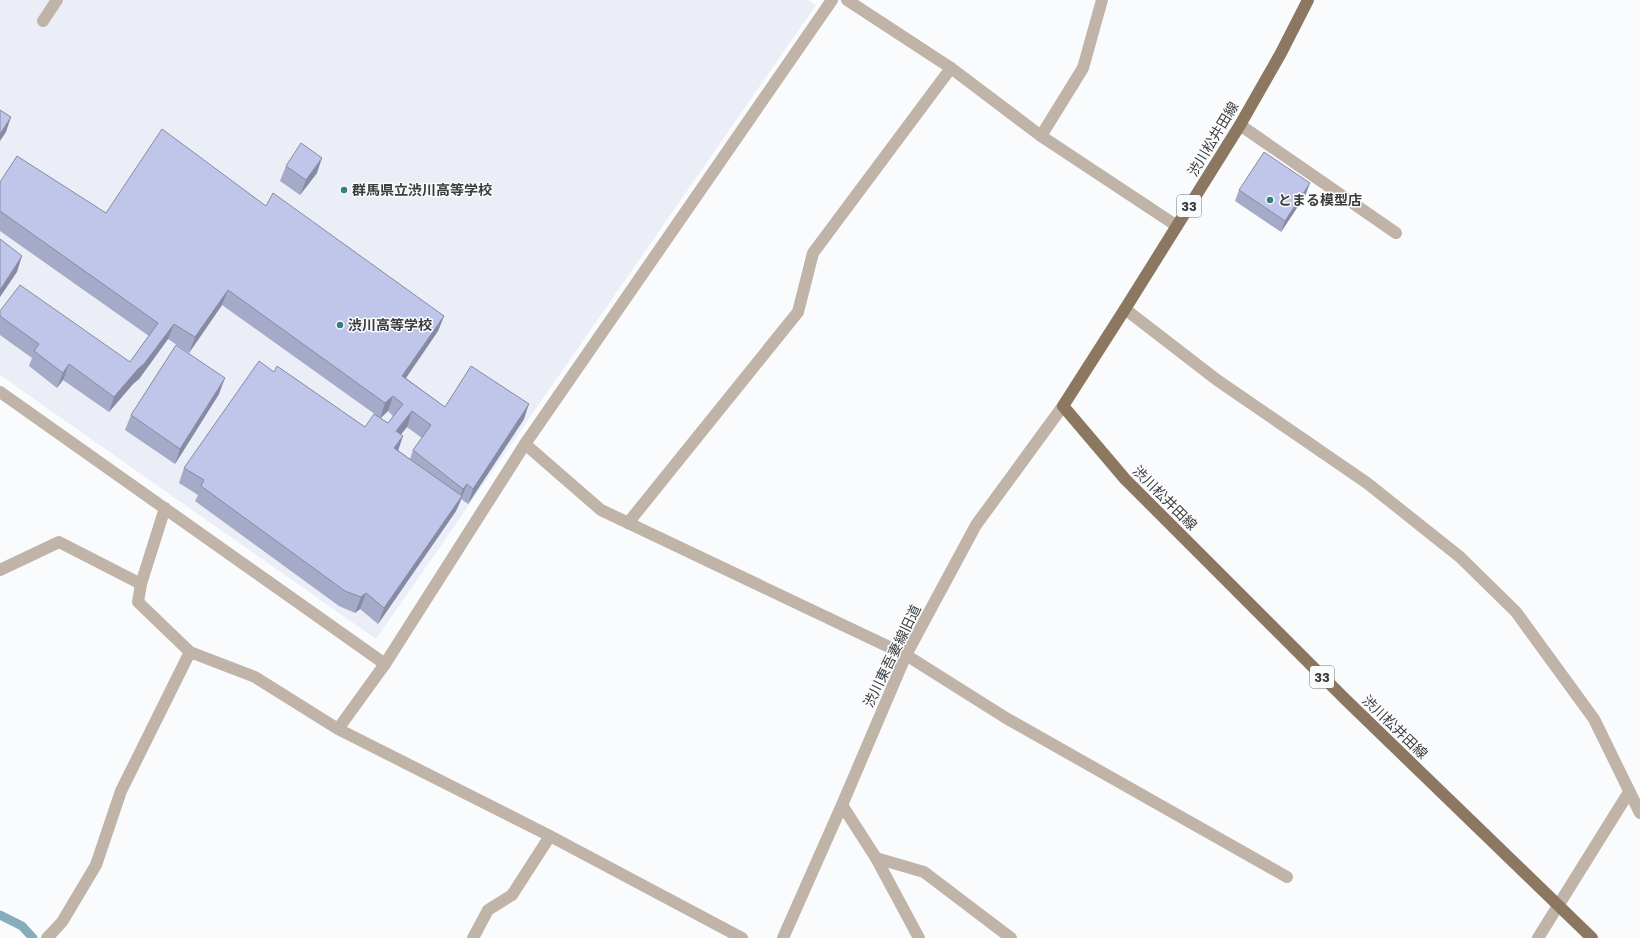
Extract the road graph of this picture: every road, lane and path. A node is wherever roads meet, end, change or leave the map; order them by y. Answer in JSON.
{"nodes":[{"id":1,"x":57,"y":0,"type":"edge"},
{"id":2,"x":832,"y":0,"type":"edge"},
{"id":3,"x":847,"y":0,"type":"edge"},
{"id":4,"x":1102,"y":0,"type":"edge"},
{"id":5,"x":1308,"y":0,"type":"edge"},
{"id":6,"x":43,"y":20,"type":"dead end"},
{"id":7,"x":951,"y":68,"type":"junction"},
{"id":8,"x":1240,"y":125,"type":"junction"},
{"id":9,"x":1041,"y":136,"type":"junction"},
{"id":10,"x":1177,"y":226,"type":"junction"},
{"id":11,"x":1396,"y":233,"type":"dead end"},
{"id":12,"x":1125,"y":309,"type":"junction"},
{"id":13,"x":0,"y":392,"type":"edge"},
{"id":14,"x":1062,"y":406,"type":"junction"},
{"id":15,"x":525,"y":444,"type":"junction"},
{"id":16,"x":165,"y":508,"type":"junction"},
{"id":17,"x":628,"y":523,"type":"junction"},
{"id":18,"x":0,"y":570,"type":"edge"},
{"id":19,"x":141,"y":584,"type":"junction"},
{"id":20,"x":190,"y":652,"type":"junction"},
{"id":21,"x":906,"y":655,"type":"junction"},
{"id":22,"x":385,"y":664,"type":"junction"},
{"id":23,"x":338,"y":729,"type":"junction"},
{"id":24,"x":1629,"y":792,"type":"junction"},
{"id":25,"x":842,"y":805,"type":"junction"},
{"id":26,"x":1640,"y":813,"type":"edge"},
{"id":27,"x":550,"y":836,"type":"junction"},
{"id":28,"x":876,"y":858,"type":"junction"},
{"id":29,"x":1286,"y":877,"type":"dead end"},
{"id":30,"x":1558,"y":906,"type":"junction"},
{"id":31,"x":50,"y":935,"type":"edge"},
{"id":32,"x":473,"y":938,"type":"edge"},
{"id":33,"x":742,"y":938,"type":"edge"},
{"id":34,"x":783,"y":938,"type":"edge"},
{"id":35,"x":919,"y":938,"type":"edge"},
{"id":36,"x":1011,"y":938,"type":"edge"},
{"id":37,"x":1538,"y":938,"type":"edge"},
{"id":38,"x":1592,"y":938,"type":"edge"}],
"edges":[{"from":1,"to":6,"type":"street"},
{"from":2,"to":15,"type":"street"},
{"from":3,"to":7,"type":"street"},
{"from":4,"to":9,"type":"street"},
{"from":5,"to":8,"type":"main road","name":"渋川松井田線","number":"33"},
{"from":7,"to":9,"type":"street"},
{"from":7,"to":17,"type":"street"},
{"from":8,"to":10,"type":"main road","name":"渋川松井田線","number":"33"},
{"from":8,"to":11,"type":"street"},
{"from":9,"to":10,"type":"street"},
{"from":10,"to":12,"type":"main road","name":"渋川松井田線","number":"33"},
{"from":12,"to":14,"type":"main road","name":"渋川松井田線","number":"33"},
{"from":12,"to":24,"type":"street"},
{"from":13,"to":16,"type":"street"},
{"from":14,"to":21,"type":"street","name":"渋川東吾妻線旧道"},
{"from":14,"to":30,"type":"main road","name":"渋川松井田線","number":"33"},
{"from":15,"to":17,"type":"street"},
{"from":15,"to":22,"type":"street"},
{"from":16,"to":19,"type":"street"},
{"from":16,"to":22,"type":"street"},
{"from":17,"to":21,"type":"street"},
{"from":18,"to":19,"type":"street"},
{"from":19,"to":20,"type":"street"},
{"from":20,"to":23,"type":"street"},
{"from":20,"to":31,"type":"street"},
{"from":21,"to":25,"type":"street","name":"渋川東吾妻線旧道"},
{"from":21,"to":29,"type":"street"},
{"from":22,"to":23,"type":"street"},
{"from":23,"to":27,"type":"street"},
{"from":24,"to":26,"type":"street"},
{"from":24,"to":30,"type":"street"},
{"from":25,"to":28,"type":"street"},
{"from":25,"to":34,"type":"street","name":"渋川東吾妻線旧道"},
{"from":27,"to":32,"type":"street"},
{"from":27,"to":33,"type":"street"},
{"from":28,"to":35,"type":"street"},
{"from":28,"to":36,"type":"street"},
{"from":30,"to":37,"type":"street"},
{"from":30,"to":38,"type":"main road","name":"渋川松井田線","number":"33"}]}
